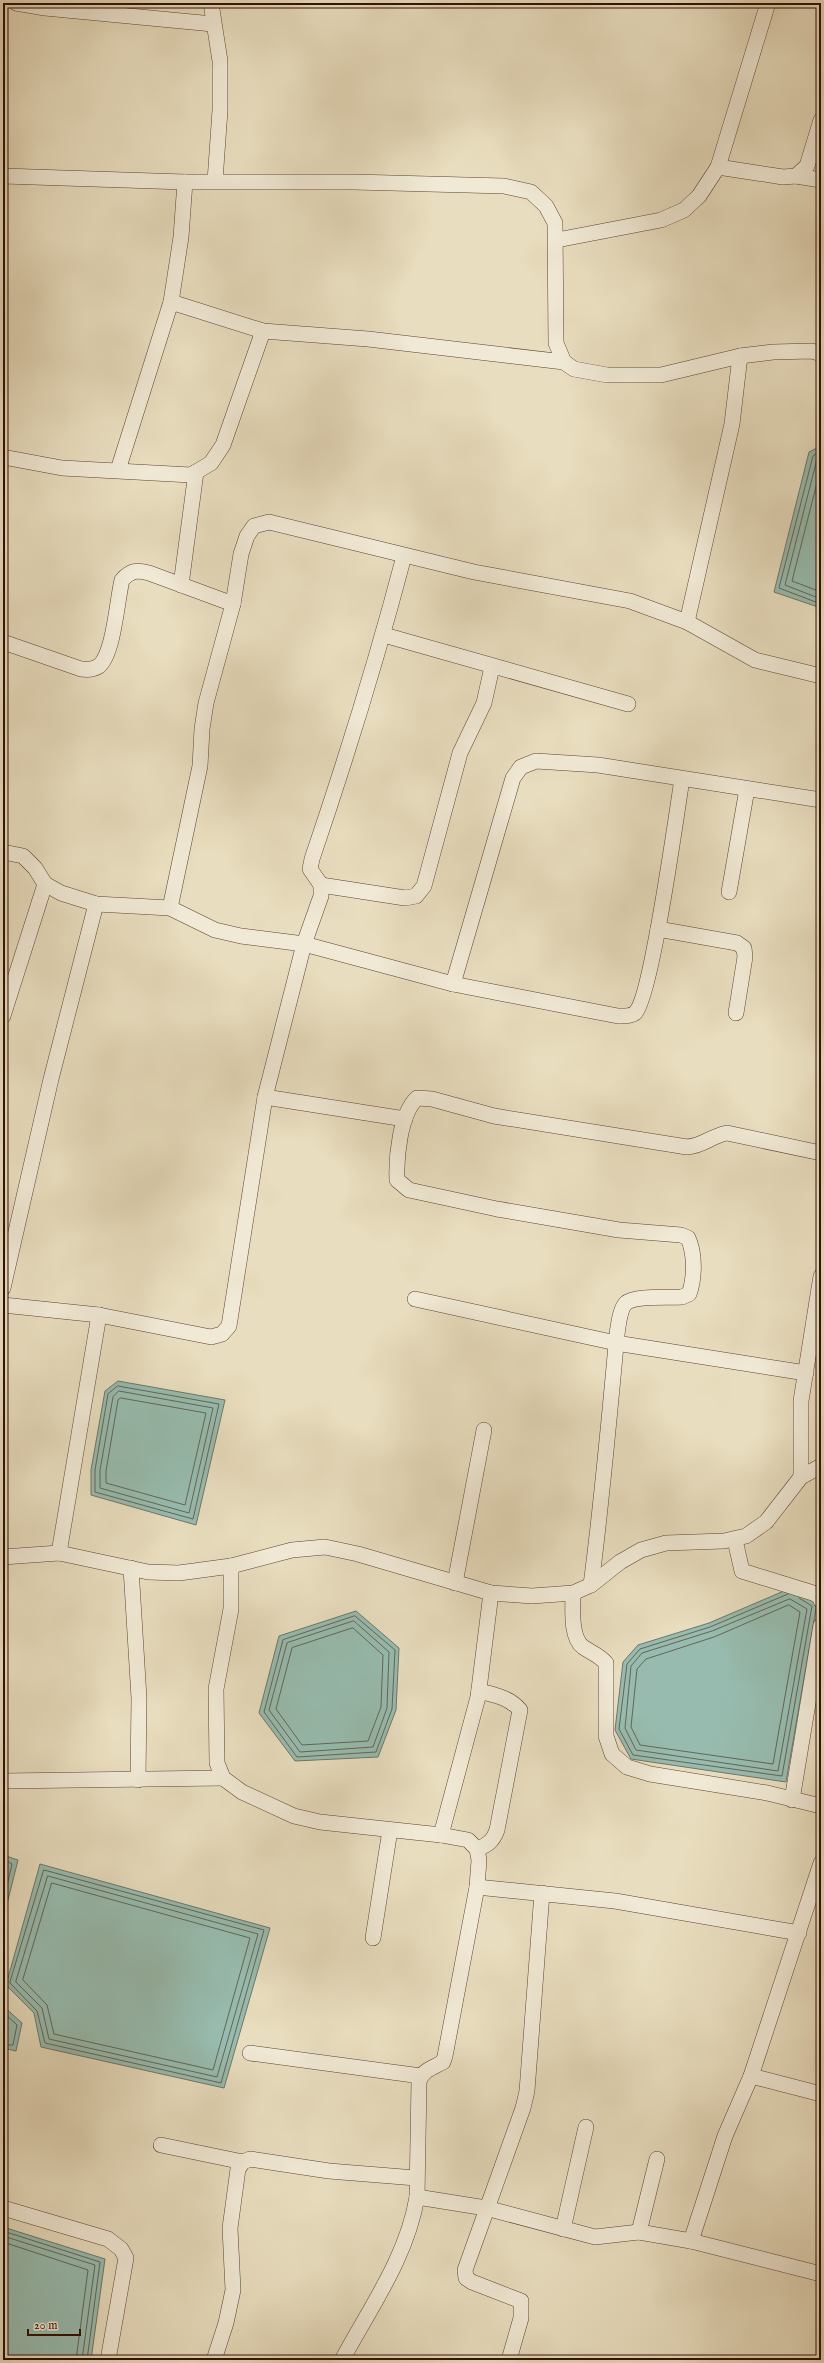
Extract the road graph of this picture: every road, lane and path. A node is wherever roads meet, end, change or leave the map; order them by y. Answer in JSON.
{"nodes":[{"id":1,"x":16,"y":3,"type":"edge"},
{"id":2,"x":211,"y":3,"type":"edge"},
{"id":3,"x":768,"y":3,"type":"edge"},
{"id":4,"x":213,"y":24,"type":"junction"},
{"id":5,"x":821,"y":120,"type":"edge"},
{"id":6,"x":718,"y":167,"type":"junction"},
{"id":7,"x":3,"y":176,"type":"edge"},
{"id":8,"x":796,"y":176,"type":"junction"},
{"id":9,"x":821,"y":180,"type":"edge"},
{"id":10,"x":215,"y":181,"type":"junction"},
{"id":11,"x":185,"y":182,"type":"junction"},
{"id":12,"x":557,"y":240,"type":"junction"},
{"id":13,"x":171,"y":302,"type":"junction"},
{"id":14,"x":262,"y":331,"type":"junction"},
{"id":15,"x":821,"y":354,"type":"edge"},
{"id":16,"x":740,"y":356,"type":"junction"},
{"id":17,"x":564,"y":362,"type":"junction"},
{"id":18,"x":3,"y":457,"type":"edge"},
{"id":19,"x":118,"y":470,"type":"junction"},
{"id":20,"x":196,"y":472,"type":"junction"},
{"id":21,"x":404,"y":556,"type":"junction"},
{"id":22,"x":181,"y":585,"type":"junction"},
{"id":23,"x":233,"y":604,"type":"junction"},
{"id":24,"x":687,"y":622,"type":"junction"},
{"id":25,"x":384,"y":635,"type":"junction"},
{"id":26,"x":3,"y":642,"type":"edge"},
{"id":27,"x":492,"y":667,"type":"junction"},
{"id":28,"x":821,"y":676,"type":"edge"},
{"id":29,"x":628,"y":704,"type":"dead end"},
{"id":30,"x":682,"y":779,"type":"junction"},
{"id":31,"x":747,"y":789,"type":"junction"},
{"id":32,"x":821,"y":800,"type":"edge"},
{"id":33,"x":3,"y":852,"type":"edge"},
{"id":34,"x":45,"y":884,"type":"junction"},
{"id":35,"x":321,"y":885,"type":"junction"},
{"id":36,"x":729,"y":892,"type":"dead end"},
{"id":37,"x":96,"y":904,"type":"junction"},
{"id":38,"x":170,"y":908,"type":"junction"},
{"id":39,"x":658,"y":929,"type":"junction"},
{"id":40,"x":304,"y":944,"type":"junction"},
{"id":41,"x":453,"y":984,"type":"junction"},
{"id":42,"x":736,"y":1013,"type":"dead end"},
{"id":43,"x":3,"y":1016,"type":"edge"},
{"id":44,"x":265,"y":1097,"type":"junction"},
{"id":45,"x":405,"y":1119,"type":"junction"},
{"id":46,"x":821,"y":1153,"type":"edge"},
{"id":47,"x":821,"y":1276,"type":"edge"},
{"id":48,"x":3,"y":1288,"type":"edge"},
{"id":49,"x":415,"y":1299,"type":"dead end"},
{"id":50,"x":3,"y":1305,"type":"edge"},
{"id":51,"x":99,"y":1315,"type":"junction"},
{"id":52,"x":616,"y":1343,"type":"junction"},
{"id":53,"x":806,"y":1373,"type":"junction"},
{"id":54,"x":484,"y":1430,"type":"dead end"},
{"id":55,"x":821,"y":1466,"type":"edge"},
{"id":56,"x":801,"y":1478,"type":"junction"},
{"id":57,"x":735,"y":1540,"type":"junction"},
{"id":58,"x":59,"y":1553,"type":"junction"},
{"id":59,"x":3,"y":1557,"type":"edge"},
{"id":60,"x":231,"y":1566,"type":"junction"},
{"id":61,"x":131,"y":1568,"type":"junction"},
{"id":62,"x":455,"y":1583,"type":"junction"},
{"id":63,"x":591,"y":1585,"type":"junction"},
{"id":64,"x":491,"y":1593,"type":"junction"},
{"id":65,"x":573,"y":1593,"type":"junction"},
{"id":66,"x":821,"y":1601,"type":"edge"},
{"id":67,"x":821,"y":1625,"type":"edge"},
{"id":68,"x":478,"y":1691,"type":"junction"},
{"id":69,"x":223,"y":1778,"type":"junction"},
{"id":70,"x":138,"y":1780,"type":"junction"},
{"id":71,"x":3,"y":1781,"type":"edge"},
{"id":72,"x":792,"y":1800,"type":"junction"},
{"id":73,"x":821,"y":1806,"type":"edge"},
{"id":74,"x":390,"y":1830,"type":"junction"},
{"id":75,"x":441,"y":1835,"type":"junction"},
{"id":76,"x":477,"y":1849,"type":"junction"},
{"id":77,"x":821,"y":1863,"type":"edge"},
{"id":78,"x":478,"y":1886,"type":"junction"},
{"id":79,"x":542,"y":1893,"type":"junction"},
{"id":80,"x":799,"y":1933,"type":"junction"},
{"id":81,"x":373,"y":1938,"type":"dead end"},
{"id":82,"x":250,"y":2053,"type":"dead end"},
{"id":83,"x":421,"y":2076,"type":"junction"},
{"id":84,"x":751,"y":2076,"type":"junction"},
{"id":85,"x":821,"y":2094,"type":"edge"},
{"id":86,"x":586,"y":2127,"type":"dead end"},
{"id":87,"x":161,"y":2145,"type":"dead end"},
{"id":88,"x":657,"y":2159,"type":"dead end"},
{"id":89,"x":243,"y":2162,"type":"junction"},
{"id":90,"x":416,"y":2178,"type":"junction"},
{"id":91,"x":417,"y":2197,"type":"junction"},
{"id":92,"x":3,"y":2208,"type":"edge"},
{"id":93,"x":486,"y":2208,"type":"junction"},
{"id":94,"x":563,"y":2229,"type":"junction"},
{"id":95,"x":640,"y":2232,"type":"junction"},
{"id":96,"x":691,"y":2241,"type":"junction"},
{"id":97,"x":821,"y":2274,"type":"edge"},
{"id":98,"x":108,"y":2360,"type":"edge"},
{"id":99,"x":214,"y":2360,"type":"edge"},
{"id":100,"x":342,"y":2360,"type":"edge"},
{"id":101,"x":509,"y":2360,"type":"edge"}],
"edges":[{"from":1,"to":4,"type":"street"},
{"from":2,"to":4,"type":"street"},
{"from":3,"to":6,"type":"street"},
{"from":4,"to":10,"type":"street"},
{"from":5,"to":8,"type":"street"},
{"from":6,"to":8,"type":"street"},
{"from":6,"to":12,"type":"street"},
{"from":7,"to":11,"type":"street"},
{"from":8,"to":9,"type":"street"},
{"from":10,"to":11,"type":"street"},
{"from":10,"to":12,"type":"street"},
{"from":11,"to":13,"type":"street"},
{"from":12,"to":17,"type":"street"},
{"from":13,"to":14,"type":"street"},
{"from":13,"to":19,"type":"street"},
{"from":14,"to":17,"type":"street"},
{"from":14,"to":20,"type":"street"},
{"from":15,"to":16,"type":"street"},
{"from":16,"to":17,"type":"street"},
{"from":16,"to":24,"type":"street"},
{"from":18,"to":19,"type":"street"},
{"from":19,"to":20,"type":"street"},
{"from":20,"to":22,"type":"street"},
{"from":21,"to":23,"type":"street"},
{"from":21,"to":24,"type":"street"},
{"from":21,"to":25,"type":"street"},
{"from":22,"to":23,"type":"street"},
{"from":22,"to":26,"type":"street"},
{"from":23,"to":38,"type":"street"},
{"from":24,"to":28,"type":"street"},
{"from":25,"to":27,"type":"street"},
{"from":25,"to":35,"type":"street"},
{"from":27,"to":29,"type":"street"},
{"from":27,"to":35,"type":"street"},
{"from":30,"to":31,"type":"street"},
{"from":30,"to":39,"type":"street"},
{"from":30,"to":41,"type":"street"},
{"from":31,"to":32,"type":"street"},
{"from":31,"to":36,"type":"street"},
{"from":33,"to":34,"type":"street"},
{"from":34,"to":37,"type":"street"},
{"from":34,"to":43,"type":"street"},
{"from":35,"to":40,"type":"street"},
{"from":37,"to":38,"type":"street"},
{"from":37,"to":48,"type":"street"},
{"from":38,"to":40,"type":"street"},
{"from":39,"to":41,"type":"street"},
{"from":39,"to":42,"type":"street"},
{"from":40,"to":41,"type":"street"},
{"from":40,"to":44,"type":"street"},
{"from":44,"to":45,"type":"street"},
{"from":44,"to":51,"type":"street"},
{"from":45,"to":46,"type":"street"},
{"from":45,"to":52,"type":"street"},
{"from":47,"to":53,"type":"street"},
{"from":49,"to":52,"type":"street"},
{"from":50,"to":51,"type":"street"},
{"from":51,"to":58,"type":"street"},
{"from":52,"to":53,"type":"street"},
{"from":52,"to":63,"type":"street"},
{"from":53,"to":56,"type":"street"},
{"from":54,"to":62,"type":"street"},
{"from":55,"to":56,"type":"street"},
{"from":56,"to":57,"type":"street"},
{"from":57,"to":63,"type":"street"},
{"from":57,"to":66,"type":"street"},
{"from":58,"to":59,"type":"street"},
{"from":58,"to":61,"type":"street"},
{"from":60,"to":61,"type":"street"},
{"from":60,"to":62,"type":"street"},
{"from":60,"to":69,"type":"street"},
{"from":61,"to":70,"type":"street"},
{"from":62,"to":64,"type":"street"},
{"from":63,"to":65,"type":"street"},
{"from":64,"to":65,"type":"street"},
{"from":64,"to":68,"type":"street"},
{"from":65,"to":72,"type":"street"},
{"from":67,"to":72,"type":"street"},
{"from":68,"to":75,"type":"street"},
{"from":68,"to":76,"type":"street"},
{"from":69,"to":70,"type":"street"},
{"from":69,"to":74,"type":"street"},
{"from":70,"to":71,"type":"street"},
{"from":72,"to":73,"type":"street"},
{"from":74,"to":75,"type":"street"},
{"from":74,"to":81,"type":"street"},
{"from":75,"to":76,"type":"street"},
{"from":76,"to":78,"type":"street"},
{"from":77,"to":80,"type":"street"},
{"from":78,"to":79,"type":"street"},
{"from":78,"to":83,"type":"street"},
{"from":79,"to":80,"type":"street"},
{"from":79,"to":93,"type":"street"},
{"from":80,"to":84,"type":"street"},
{"from":82,"to":83,"type":"street"},
{"from":83,"to":90,"type":"street"},
{"from":84,"to":85,"type":"street"},
{"from":84,"to":96,"type":"street"},
{"from":86,"to":94,"type":"street"},
{"from":87,"to":89,"type":"street"},
{"from":88,"to":95,"type":"street"},
{"from":89,"to":90,"type":"street"},
{"from":89,"to":99,"type":"street"},
{"from":90,"to":91,"type":"street"},
{"from":91,"to":93,"type":"street"},
{"from":91,"to":100,"type":"street"},
{"from":92,"to":98,"type":"street"},
{"from":93,"to":94,"type":"street"},
{"from":93,"to":101,"type":"street"},
{"from":94,"to":95,"type":"street"},
{"from":95,"to":96,"type":"street"},
{"from":96,"to":97,"type":"street"}]}
